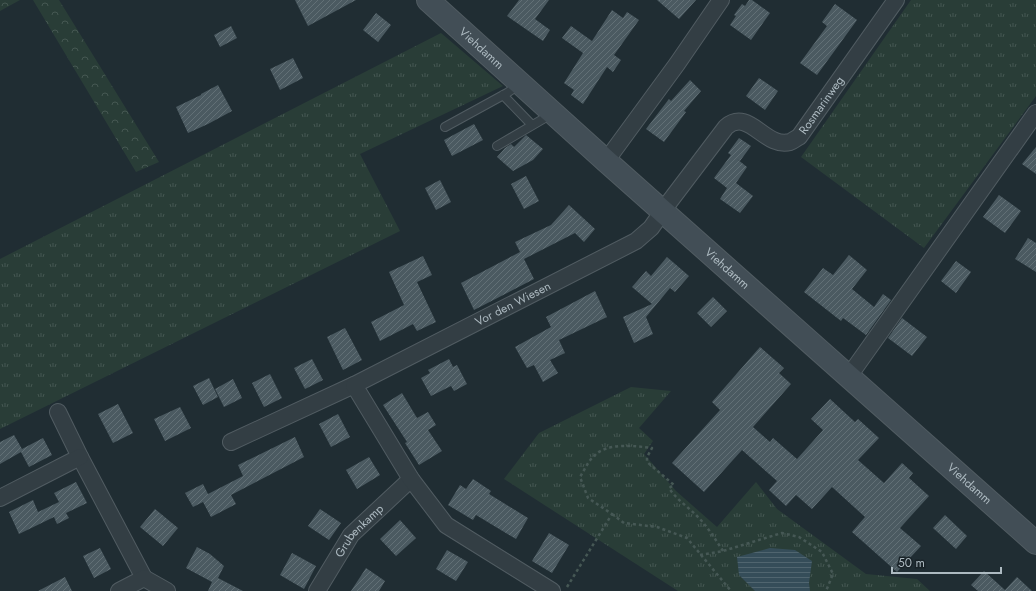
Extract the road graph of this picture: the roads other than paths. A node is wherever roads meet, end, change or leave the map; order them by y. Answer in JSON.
{"nodes":[{"id":1,"x":428,"y":0,"type":"edge"},
{"id":2,"x":721,"y":0,"type":"edge"},
{"id":3,"x":896,"y":0,"type":"edge"},
{"id":4,"x":512,"y":89,"type":"junction"},
{"id":5,"x":550,"y":111,"type":"junction"},
{"id":6,"x":1036,"y":113,"type":"edge"},
{"id":7,"x":532,"y":125,"type":"junction"},
{"id":8,"x":445,"y":127,"type":"dead end"},
{"id":9,"x":497,"y":146,"type":"dead end"},
{"id":10,"x":606,"y":161,"type":"junction"},
{"id":11,"x":663,"y":210,"type":"junction"},
{"id":12,"x":849,"y":376,"type":"junction"},
{"id":13,"x":354,"y":385,"type":"junction"},
{"id":14,"x":58,"y":412,"type":"dead end"},
{"id":15,"x":231,"y":442,"type":"dead end"},
{"id":16,"x":80,"y":457,"type":"junction"},
{"id":17,"x":411,"y":480,"type":"junction"},
{"id":18,"x":0,"y":498,"type":"edge"},
{"id":19,"x":1036,"y":543,"type":"edge"},
{"id":20,"x":144,"y":578,"type":"junction"},
{"id":21,"x":120,"y":591,"type":"edge"},
{"id":22,"x":167,"y":591,"type":"edge"},
{"id":23,"x":317,"y":591,"type":"edge"},
{"id":24,"x":552,"y":591,"type":"edge"}],
"edges":[{"from":1,"to":4,"type":"main road","name":"Viehdamm"},
{"from":2,"to":10,"type":"street"},
{"from":3,"to":11,"type":"street","name":"Rosmarinweg"},
{"from":4,"to":5,"type":"main road","name":"Viehdamm"},
{"from":4,"to":7,"type":"lane"},
{"from":4,"to":8,"type":"lane"},
{"from":5,"to":7,"type":"lane"},
{"from":5,"to":10,"type":"main road","name":"Viehdamm"},
{"from":6,"to":12,"type":"street"},
{"from":7,"to":9,"type":"lane"},
{"from":10,"to":11,"type":"main road","name":"Viehdamm"},
{"from":11,"to":12,"type":"main road","name":"Viehdamm"},
{"from":11,"to":13,"type":"street","name":"Vor den Wiesen"},
{"from":12,"to":19,"type":"main road","name":"Viehdamm"},
{"from":13,"to":15,"type":"street","name":"Vor den Wiesen"},
{"from":13,"to":17,"type":"street"},
{"from":14,"to":16,"type":"street"},
{"from":16,"to":18,"type":"street"},
{"from":16,"to":20,"type":"street"},
{"from":17,"to":23,"type":"street","name":"Grubenkamp"},
{"from":17,"to":24,"type":"street"},
{"from":20,"to":21,"type":"street"},
{"from":20,"to":22,"type":"street"}]}
